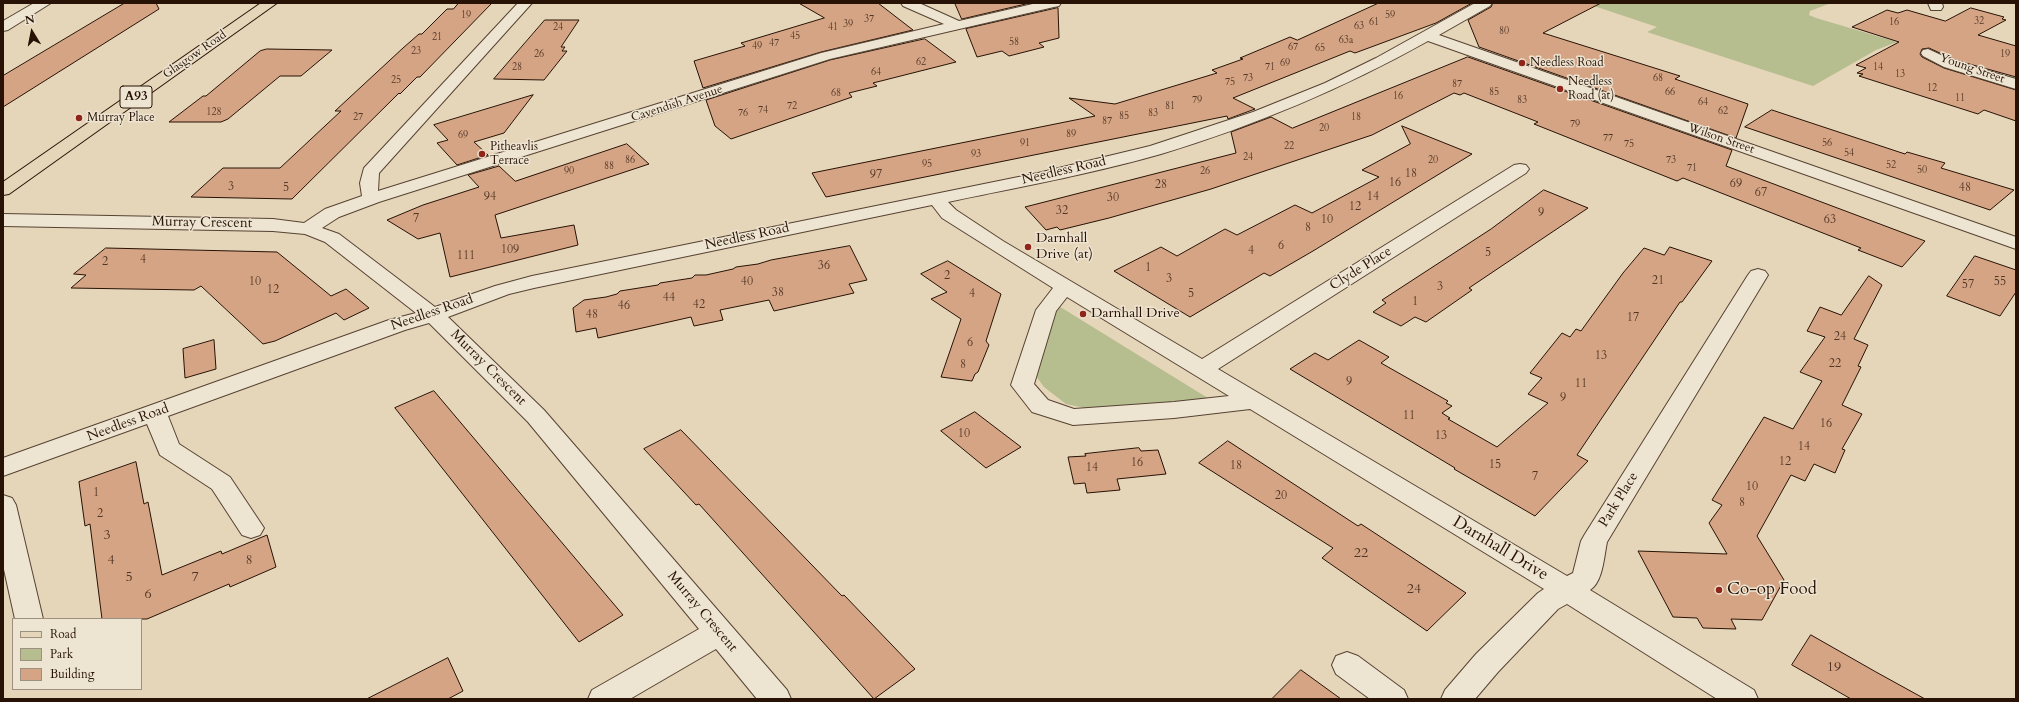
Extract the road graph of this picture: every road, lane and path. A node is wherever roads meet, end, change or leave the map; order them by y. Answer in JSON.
{"nodes":[{"id":1,"x":44,"y":3,"type":"edge"},
{"id":2,"x":270,"y":3,"type":"edge"},
{"id":3,"x":525,"y":3,"type":"edge"},
{"id":4,"x":908,"y":3,"type":"edge"},
{"id":5,"x":1054,"y":3,"type":"edge"},
{"id":6,"x":1485,"y":3,"type":"edge"},
{"id":7,"x":957,"y":25,"type":"junction"},
{"id":8,"x":3,"y":27,"type":"edge"},
{"id":9,"x":1426,"y":36,"type":"junction"},
{"id":10,"x":1928,"y":53,"type":"dead end"},
{"id":11,"x":2016,"y":84,"type":"edge"},
{"id":12,"x":1520,"y":169,"type":"dead end"},
{"id":13,"x":3,"y":190,"type":"edge"},
{"id":14,"x":373,"y":198,"type":"junction"},
{"id":15,"x":935,"y":198,"type":"junction"},
{"id":16,"x":3,"y":220,"type":"edge"},
{"id":17,"x":308,"y":228,"type":"junction"},
{"id":18,"x":2016,"y":243,"type":"edge"},
{"id":19,"x":1758,"y":275,"type":"dead end"},
{"id":20,"x":1065,"y":286,"type":"junction"},
{"id":21,"x":433,"y":315,"type":"junction"},
{"id":22,"x":1202,"y":369,"type":"junction"},
{"id":23,"x":1255,"y":401,"type":"junction"},
{"id":24,"x":155,"y":413,"type":"junction"},
{"id":25,"x":3,"y":468,"type":"edge"},
{"id":26,"x":3,"y":505,"type":"edge"},
{"id":27,"x":251,"y":528,"type":"dead end"},
{"id":28,"x":1568,"y":590,"type":"junction"},
{"id":29,"x":29,"y":618,"type":"edge"},
{"id":30,"x":719,"y":632,"type":"junction"},
{"id":31,"x":1347,"y":665,"type":"dead end"},
{"id":32,"x":603,"y":699,"type":"edge"},
{"id":33,"x":776,"y":699,"type":"edge"},
{"id":34,"x":1393,"y":699,"type":"edge"},
{"id":35,"x":1456,"y":699,"type":"edge"},
{"id":36,"x":1743,"y":699,"type":"edge"}],
"edges":[{"from":1,"to":8,"type":"street"},
{"from":2,"to":13,"type":"main road","name":"Glasgow Road","number":"A93"},
{"from":3,"to":14,"type":"street"},
{"from":4,"to":7,"type":"street"},
{"from":5,"to":7,"type":"street","name":"Cavendish Avenue"},
{"from":6,"to":9,"type":"street","name":"Needless Road"},
{"from":7,"to":14,"type":"street","name":"Cavendish Avenue"},
{"from":9,"to":15,"type":"street","name":"Needless Road"},
{"from":9,"to":18,"type":"street","name":"Wilson Street"},
{"from":10,"to":11,"type":"street","name":"Young Street"},
{"from":12,"to":22,"type":"street","name":"Clyde Place"},
{"from":14,"to":17,"type":"street","name":"Cavendish Avenue"},
{"from":15,"to":20,"type":"street","name":"Darnhall Drive"},
{"from":15,"to":21,"type":"street","name":"Needless Road"},
{"from":16,"to":17,"type":"street","name":"Murray Crescent"},
{"from":17,"to":21,"type":"street","name":"Murray Crescent"},
{"from":19,"to":28,"type":"street","name":"Park Place"},
{"from":20,"to":22,"type":"street","name":"Darnhall Drive"},
{"from":20,"to":23,"type":"street"},
{"from":21,"to":24,"type":"street","name":"Needless Road"},
{"from":21,"to":30,"type":"street","name":"Murray Crescent"},
{"from":22,"to":23,"type":"street","name":"Darnhall Drive"},
{"from":23,"to":28,"type":"street","name":"Darnhall Drive"},
{"from":24,"to":25,"type":"street","name":"Needless Road"},
{"from":24,"to":27,"type":"street"},
{"from":26,"to":29,"type":"street"},
{"from":28,"to":35,"type":"street","name":"Park Place"},
{"from":28,"to":36,"type":"street","name":"Darnhall Drive"},
{"from":30,"to":32,"type":"street"},
{"from":30,"to":33,"type":"street","name":"Murray Crescent"},
{"from":31,"to":34,"type":"street"}]}
